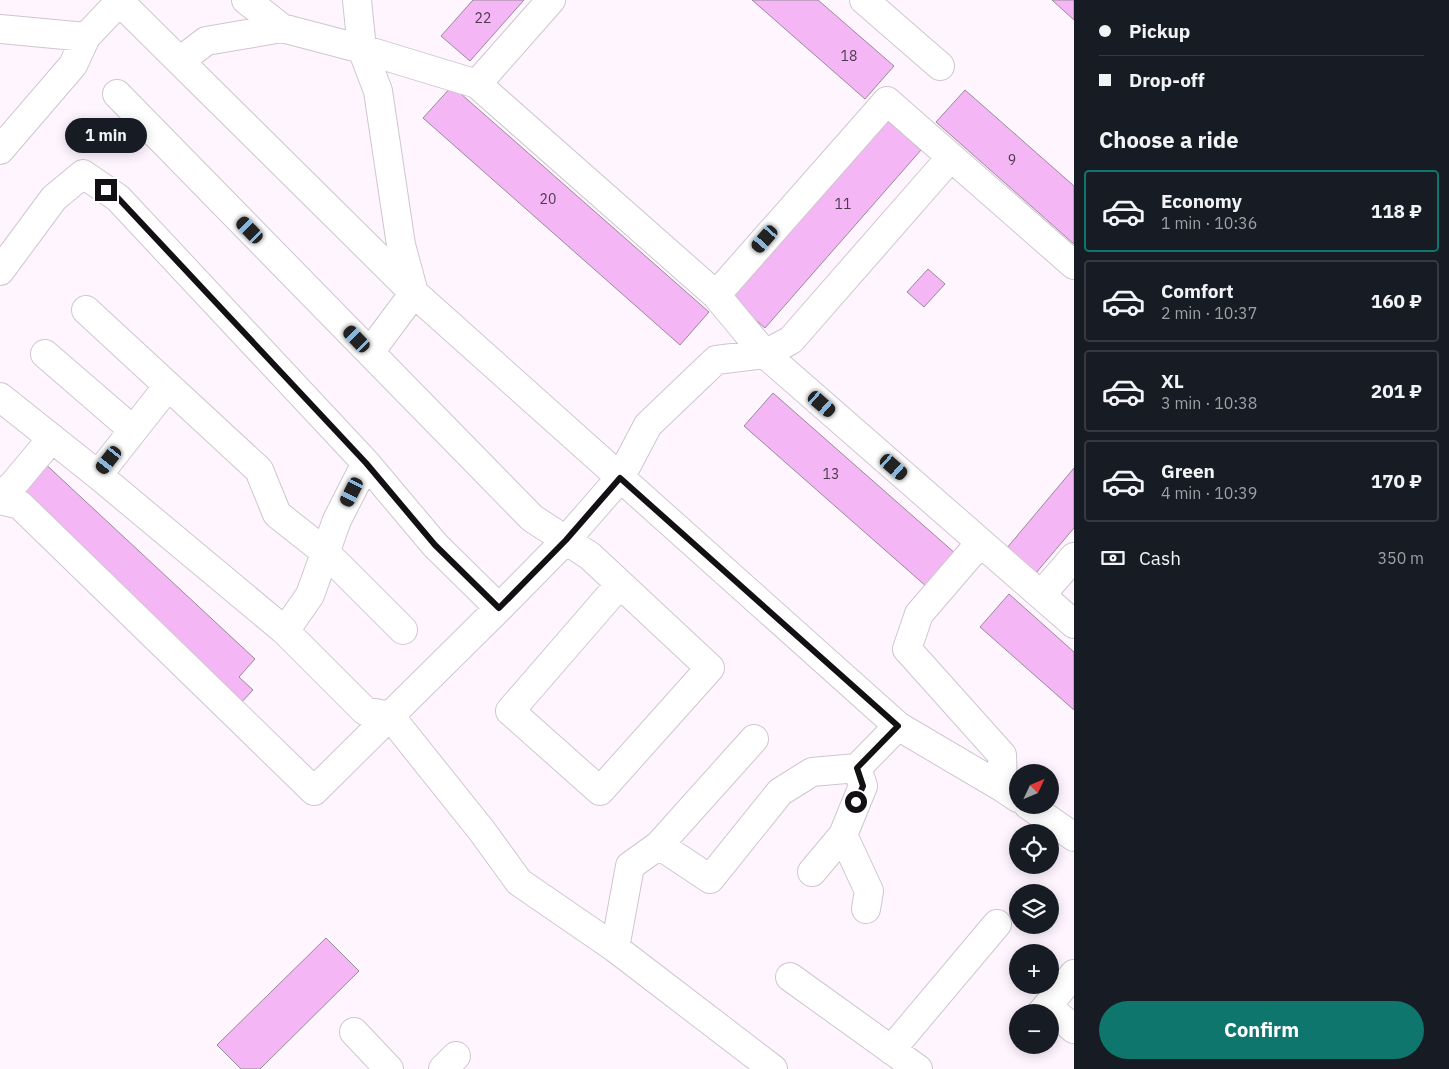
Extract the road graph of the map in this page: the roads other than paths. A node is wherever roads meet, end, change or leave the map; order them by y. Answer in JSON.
{"nodes":[{"id":1,"x":120,"y":0,"type":"edge"},
{"id":2,"x":246,"y":0,"type":"edge"},
{"id":3,"x":357,"y":0,"type":"edge"},
{"id":4,"x":551,"y":0,"type":"edge"},
{"id":5,"x":864,"y":0,"type":"edge"},
{"id":6,"x":282,"y":28,"type":"junction"},
{"id":7,"x":0,"y":29,"type":"edge"},
{"id":8,"x":86,"y":38,"type":"junction"},
{"id":9,"x":362,"y":49,"type":"junction"},
{"id":10,"x":180,"y":60,"type":"junction"},
{"id":11,"x":940,"y":66,"type":"dead end"},
{"id":12,"x":477,"y":84,"type":"junction"},
{"id":13,"x":117,"y":94,"type":"dead end"},
{"id":14,"x":0,"y":150,"type":"edge"},
{"id":15,"x":951,"y":157,"type":"junction"},
{"id":16,"x":1074,"y":265,"type":"edge"},
{"id":17,"x":0,"y":271,"type":"edge"},
{"id":18,"x":414,"y":293,"type":"junction"},
{"id":19,"x":716,"y":295,"type":"junction"},
{"id":20,"x":86,"y":310,"type":"dead end"},
{"id":21,"x":370,"y":352,"type":"junction"},
{"id":22,"x":46,"y":354,"type":"dead end"},
{"id":23,"x":765,"y":354,"type":"junction"},
{"id":24,"x":168,"y":386,"type":"junction"},
{"id":25,"x":0,"y":397,"type":"edge"},
{"id":26,"x":132,"y":430,"type":"junction"},
{"id":27,"x":52,"y":438,"type":"junction"},
{"id":28,"x":366,"y":463,"type":"junction"},
{"id":29,"x":98,"y":475,"type":"junction"},
{"id":30,"x":620,"y":478,"type":"junction"},
{"id":31,"x":0,"y":494,"type":"edge"},
{"id":32,"x":0,"y":500,"type":"edge"},
{"id":33,"x":566,"y":540,"type":"junction"},
{"id":34,"x":980,"y":543,"type":"junction"},
{"id":35,"x":325,"y":552,"type":"junction"},
{"id":36,"x":1074,"y":557,"type":"edge"},
{"id":37,"x":620,"y":584,"type":"junction"},
{"id":38,"x":1041,"y":595,"type":"junction"},
{"id":39,"x":499,"y":608,"type":"junction"},
{"id":40,"x":1074,"y":624,"type":"edge"},
{"id":41,"x":403,"y":630,"type":"dead end"},
{"id":42,"x":285,"y":631,"type":"junction"},
{"id":43,"x":390,"y":716,"type":"junction"},
{"id":44,"x":898,"y":726,"type":"junction"},
{"id":45,"x":754,"y":739,"type":"dead end"},
{"id":46,"x":857,"y":768,"type":"junction"},
{"id":47,"x":1009,"y":788,"type":"edge"},
{"id":48,"x":1009,"y":792,"type":"edge"},
{"id":49,"x":1041,"y":814,"type":"edge"},
{"id":50,"x":843,"y":835,"type":"junction"},
{"id":51,"x":1074,"y":838,"type":"edge"},
{"id":52,"x":659,"y":846,"type":"junction"},
{"id":53,"x":812,"y":872,"type":"dead end"},
{"id":54,"x":866,"y":909,"type":"dead end"},
{"id":55,"x":997,"y":924,"type":"dead end"},
{"id":56,"x":615,"y":948,"type":"junction"},
{"id":57,"x":1074,"y":974,"type":"edge"},
{"id":58,"x":790,"y":977,"type":"dead end"},
{"id":59,"x":1049,"y":1004,"type":"edge"},
{"id":60,"x":1059,"y":1019,"type":"edge"},
{"id":61,"x":1074,"y":1029,"type":"edge"},
{"id":62,"x":354,"y":1032,"type":"dead end"},
{"id":63,"x":891,"y":1050,"type":"junction"},
{"id":64,"x":389,"y":1069,"type":"edge"},
{"id":65,"x":773,"y":1069,"type":"edge"},
{"id":66,"x":918,"y":1069,"type":"edge"}],
"edges":[{"from":1,"to":8,"type":"lane"},
{"from":1,"to":10,"type":"lane"},
{"from":2,"to":6,"type":"lane"},
{"from":3,"to":9,"type":"lane"},
{"from":4,"to":12,"type":"lane"},
{"from":5,"to":11,"type":"lane"},
{"from":6,"to":9,"type":"lane"},
{"from":6,"to":10,"type":"lane"},
{"from":7,"to":8,"type":"lane"},
{"from":8,"to":14,"type":"lane"},
{"from":9,"to":12,"type":"lane"},
{"from":9,"to":18,"type":"lane"},
{"from":10,"to":18,"type":"lane"},
{"from":12,"to":19,"type":"lane"},
{"from":13,"to":21,"type":"lane"},
{"from":15,"to":16,"type":"lane"},
{"from":15,"to":19,"type":"lane"},
{"from":15,"to":23,"type":"lane"},
{"from":17,"to":28,"type":"lane"},
{"from":18,"to":21,"type":"lane"},
{"from":18,"to":30,"type":"lane"},
{"from":19,"to":23,"type":"lane"},
{"from":20,"to":24,"type":"lane"},
{"from":21,"to":33,"type":"lane"},
{"from":22,"to":26,"type":"lane"},
{"from":23,"to":30,"type":"lane"},
{"from":23,"to":34,"type":"lane"},
{"from":24,"to":26,"type":"lane"},
{"from":24,"to":35,"type":"lane"},
{"from":25,"to":27,"type":"lane"},
{"from":26,"to":29,"type":"lane"},
{"from":27,"to":29,"type":"lane"},
{"from":27,"to":31,"type":"lane"},
{"from":28,"to":35,"type":"lane"},
{"from":28,"to":39,"type":"lane"},
{"from":29,"to":42,"type":"lane"},
{"from":30,"to":33,"type":"lane"},
{"from":30,"to":44,"type":"lane"},
{"from":32,"to":43,"type":"lane"},
{"from":33,"to":37,"type":"lane"},
{"from":33,"to":39,"type":"lane"},
{"from":34,"to":38,"type":"lane"},
{"from":34,"to":47,"type":"lane"},
{"from":35,"to":41,"type":"lane"},
{"from":35,"to":42,"type":"lane"},
{"from":36,"to":38,"type":"lane"},
{"from":37,"to":37,"type":"lane"},
{"from":38,"to":40,"type":"lane"},
{"from":39,"to":43,"type":"lane"},
{"from":42,"to":43,"type":"lane"},
{"from":43,"to":56,"type":"lane"},
{"from":44,"to":46,"type":"lane"},
{"from":44,"to":48,"type":"lane"},
{"from":45,"to":52,"type":"lane"},
{"from":46,"to":50,"type":"lane"},
{"from":46,"to":52,"type":"lane"},
{"from":49,"to":51,"type":"lane"},
{"from":50,"to":53,"type":"lane"},
{"from":50,"to":54,"type":"lane"},
{"from":52,"to":56,"type":"lane"},
{"from":55,"to":63,"type":"lane"},
{"from":56,"to":65,"type":"lane"},
{"from":57,"to":59,"type":"lane"},
{"from":58,"to":63,"type":"lane"},
{"from":60,"to":61,"type":"lane"},
{"from":62,"to":64,"type":"lane"},
{"from":63,"to":66,"type":"lane"}]}
